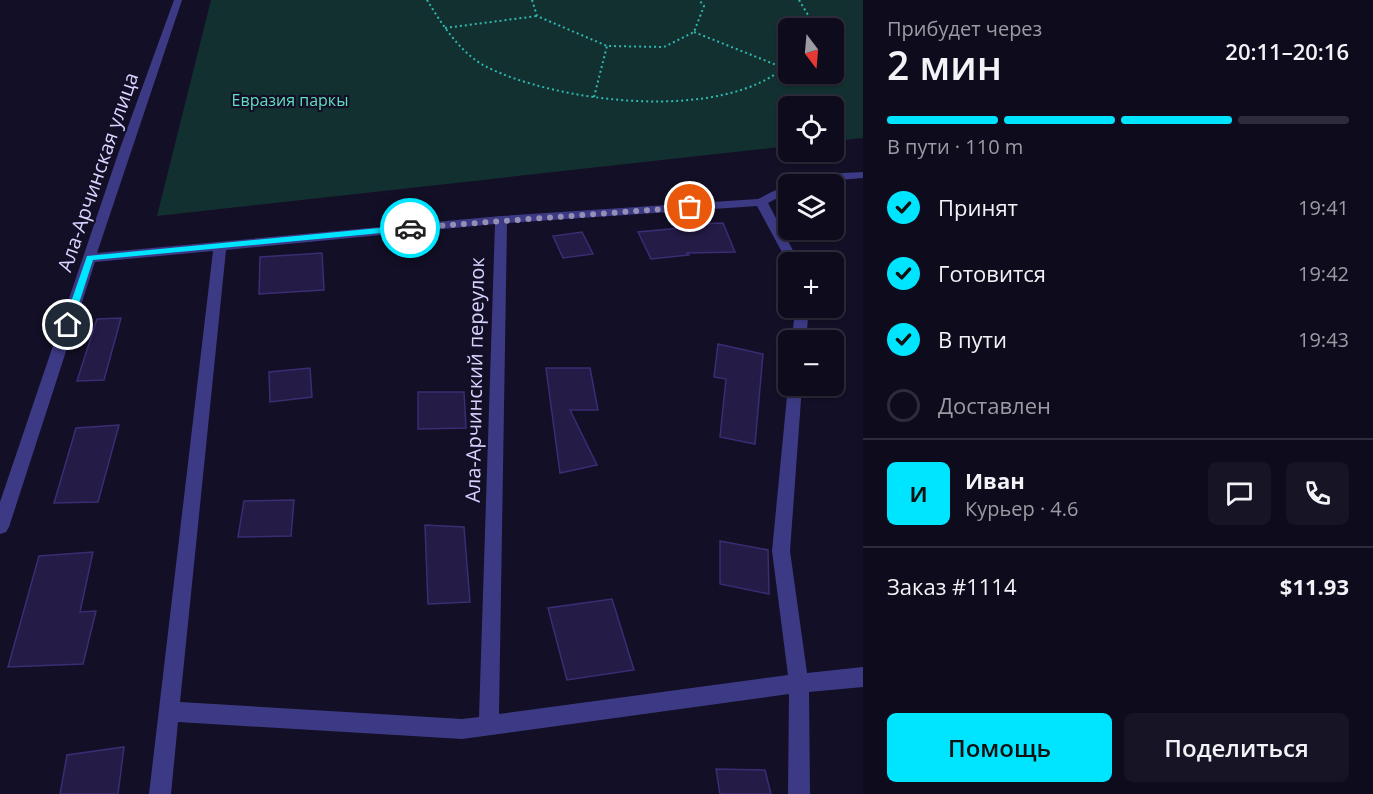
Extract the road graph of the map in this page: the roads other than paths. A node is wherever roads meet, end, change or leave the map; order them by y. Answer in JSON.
{"nodes":[{"id":1,"x":178,"y":0,"type":"edge"},
{"id":2,"x":863,"y":175,"type":"edge"},
{"id":3,"x":844,"y":176,"type":"edge"},
{"id":4,"x":778,"y":193,"type":"edge"},
{"id":5,"x":761,"y":202,"type":"junction"},
{"id":6,"x":501,"y":220,"type":"junction"},
{"id":7,"x":220,"y":245,"type":"junction"},
{"id":8,"x":788,"y":252,"type":"edge"},
{"id":9,"x":90,"y":258,"type":"junction"},
{"id":10,"x":794,"y":396,"type":"edge"},
{"id":11,"x":0,"y":527,"type":"edge"},
{"id":12,"x":863,"y":678,"type":"edge"},
{"id":13,"x":799,"y":683,"type":"junction"},
{"id":14,"x":168,"y":711,"type":"junction"},
{"id":15,"x":489,"y":726,"type":"junction"},
{"id":16,"x":160,"y":794,"type":"edge"},
{"id":17,"x":799,"y":794,"type":"edge"}],
"edges":[{"from":1,"to":9,"type":"street","name":"Ала-Арчинская улица"},
{"from":2,"to":3,"type":"street"},
{"from":4,"to":5,"type":"street"},
{"from":5,"to":6,"type":"street"},
{"from":5,"to":8,"type":"street"},
{"from":6,"to":7,"type":"street"},
{"from":6,"to":15,"type":"street","name":"Ала-Арчинский переулок"},
{"from":7,"to":9,"type":"street"},
{"from":7,"to":14,"type":"street"},
{"from":9,"to":11,"type":"street","name":"Ала-Арчинская улица"},
{"from":10,"to":13,"type":"street"},
{"from":12,"to":13,"type":"street"},
{"from":13,"to":15,"type":"street"},
{"from":13,"to":17,"type":"street"},
{"from":14,"to":15,"type":"street"},
{"from":14,"to":16,"type":"street"}]}
